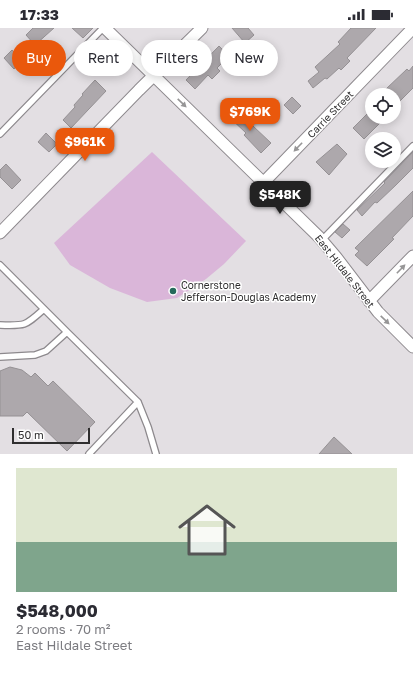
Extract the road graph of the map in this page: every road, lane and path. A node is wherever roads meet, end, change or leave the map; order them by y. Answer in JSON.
{"nodes":[{"id":1,"x":104,"y":28,"type":"edge"},
{"id":2,"x":202,"y":28,"type":"edge"},
{"id":3,"x":413,"y":28,"type":"edge"},
{"id":4,"x":190,"y":40,"type":"edge"},
{"id":5,"x":141,"y":64,"type":"edge"},
{"id":6,"x":154,"y":76,"type":"joint"},
{"id":7,"x":0,"y":134,"type":"edge"},
{"id":8,"x":413,"y":146,"type":"edge"},
{"id":9,"x":264,"y":182,"type":"junction"},
{"id":10,"x":0,"y":233,"type":"edge"},
{"id":11,"x":322,"y":240,"type":"junction"},
{"id":12,"x":413,"y":256,"type":"edge"},
{"id":13,"x":0,"y":265,"type":"edge"},
{"id":14,"x":369,"y":301,"type":"junction"},
{"id":15,"x":44,"y":309,"type":"junction"},
{"id":16,"x":0,"y":325,"type":"edge"},
{"id":17,"x":67,"y":332,"type":"junction"},
{"id":18,"x":413,"y":347,"type":"edge"},
{"id":19,"x":0,"y":357,"type":"edge"},
{"id":20,"x":138,"y":402,"type":"junction"},
{"id":21,"x":89,"y":454,"type":"edge"},
{"id":22,"x":156,"y":454,"type":"edge"}],
"edges":[{"from":1,"to":5,"type":"street","name":"East Hildale Street"},
{"from":1,"to":7,"type":"lane"},
{"from":2,"to":4,"type":"street"},
{"from":3,"to":9,"type":"street","name":"Carrie Street","one_way":true},
{"from":6,"to":9,"type":"street","name":"East Hildale Street","one_way":true},
{"from":6,"to":10,"type":"street"},
{"from":8,"to":11,"type":"lane"},
{"from":9,"to":11,"type":"street","name":"East Hildale Street"},
{"from":11,"to":14,"type":"street","name":"East Hildale Street"},
{"from":14,"to":12,"type":"street","one_way":true},
{"from":13,"to":15,"type":"lane"},
{"from":14,"to":18,"type":"street","name":"East Hildale Street","one_way":true},
{"from":15,"to":16,"type":"lane"},
{"from":15,"to":17,"type":"lane"},
{"from":17,"to":19,"type":"lane"},
{"from":17,"to":20,"type":"lane"},
{"from":20,"to":21,"type":"lane"},
{"from":20,"to":22,"type":"lane"}]}
